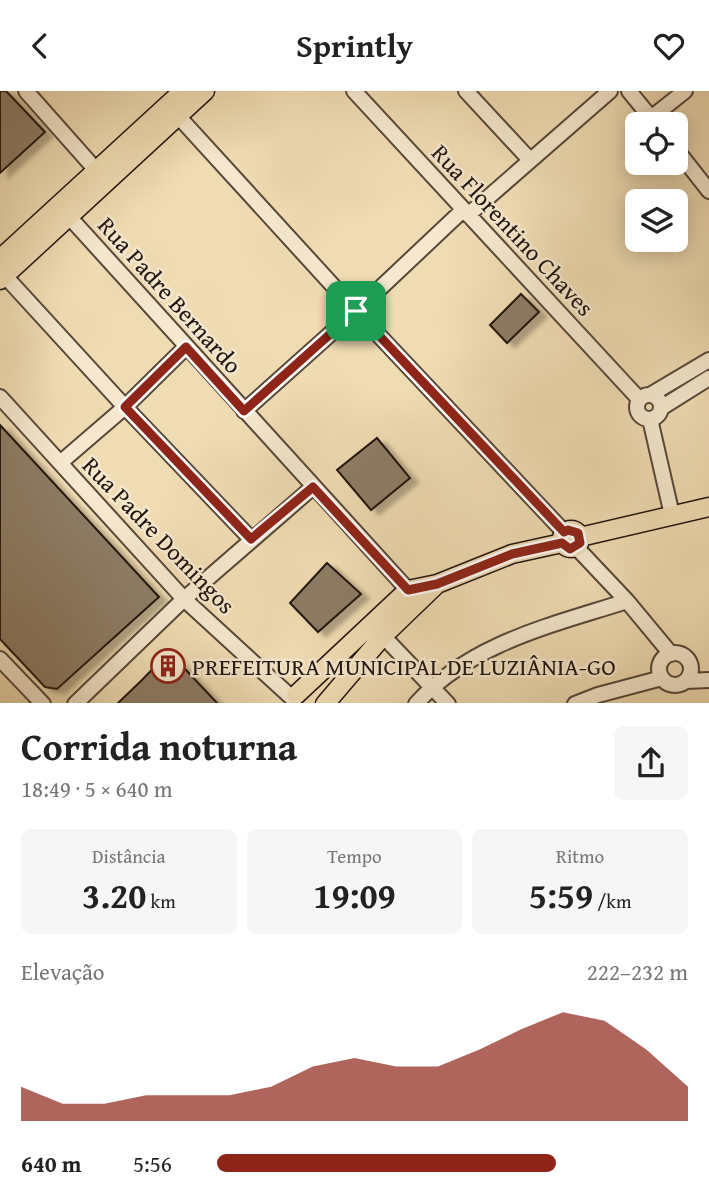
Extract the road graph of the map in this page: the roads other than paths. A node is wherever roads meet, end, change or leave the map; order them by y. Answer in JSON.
{"nodes":[{"id":1,"x":26,"y":91,"type":"edge"},
{"id":2,"x":183,"y":91,"type":"edge"},
{"id":3,"x":205,"y":91,"type":"edge"},
{"id":4,"x":354,"y":91,"type":"edge"},
{"id":5,"x":466,"y":91,"type":"edge"},
{"id":6,"x":610,"y":91,"type":"edge"},
{"id":7,"x":629,"y":91,"type":"edge"},
{"id":8,"x":685,"y":91,"type":"edge"},
{"id":9,"x":646,"y":112,"type":"edge"},
{"id":10,"x":663,"y":112,"type":"edge"},
{"id":11,"x":178,"y":116,"type":"junction"},
{"id":12,"x":530,"y":160,"type":"junction"},
{"id":13,"x":688,"y":164,"type":"edge"},
{"id":14,"x":96,"y":170,"type":"junction"},
{"id":15,"x":709,"y":191,"type":"edge"},
{"id":16,"x":63,"y":211,"type":"junction"},
{"id":17,"x":466,"y":212,"type":"junction"},
{"id":18,"x":2,"y":271,"type":"edge"},
{"id":19,"x":356,"y":311,"type":"junction"},
{"id":20,"x":186,"y":347,"type":"junction"},
{"id":21,"x":709,"y":360,"type":"edge"},
{"id":22,"x":709,"y":378,"type":"edge"},
{"id":23,"x":0,"y":397,"type":"edge"},
{"id":24,"x":645,"y":397,"type":"junction"},
{"id":25,"x":125,"y":407,"type":"junction"},
{"id":26,"x":661,"y":408,"type":"junction"},
{"id":27,"x":244,"y":411,"type":"junction"},
{"id":28,"x":650,"y":419,"type":"junction"},
{"id":29,"x":60,"y":463,"type":"junction"},
{"id":30,"x":313,"y":487,"type":"junction"},
{"id":31,"x":709,"y":507,"type":"edge"},
{"id":32,"x":672,"y":515,"type":"junction"},
{"id":33,"x":251,"y":539,"type":"junction"},
{"id":34,"x":570,"y":540,"type":"junction"},
{"id":35,"x":437,"y":584,"type":"junction"},
{"id":36,"x":408,"y":590,"type":"junction"},
{"id":37,"x":184,"y":599,"type":"junction"},
{"id":38,"x":627,"y":601,"type":"junction"},
{"id":39,"x":383,"y":636,"type":"junction"},
{"id":40,"x":671,"y":654,"type":"junction"},
{"id":41,"x":0,"y":659,"type":"edge"},
{"id":42,"x":662,"y":678,"type":"junction"},
{"id":43,"x":709,"y":680,"type":"edge"},
{"id":44,"x":686,"y":681,"type":"junction"},
{"id":45,"x":430,"y":687,"type":"junction"},
{"id":46,"x":292,"y":699,"type":"edge"},
{"id":47,"x":600,"y":699,"type":"edge"},
{"id":48,"x":43,"y":703,"type":"edge"},
{"id":49,"x":75,"y":703,"type":"edge"},
{"id":50,"x":323,"y":703,"type":"edge"},
{"id":51,"x":416,"y":703,"type":"edge"},
{"id":52,"x":448,"y":703,"type":"edge"},
{"id":53,"x":575,"y":703,"type":"edge"}],
"edges":[{"from":1,"to":14,"type":"street"},
{"from":2,"to":14,"type":"main road"},
{"from":3,"to":11,"type":"main road"},
{"from":4,"to":17,"type":"street","name":"Rua Florentino Chaves"},
{"from":5,"to":12,"type":"street"},
{"from":6,"to":12,"type":"street"},
{"from":7,"to":9,"type":"street"},
{"from":8,"to":10,"type":"street"},
{"from":11,"to":16,"type":"main road"},
{"from":11,"to":19,"type":"street"},
{"from":12,"to":17,"type":"street"},
{"from":13,"to":15,"type":"street"},
{"from":14,"to":16,"type":"main road"},
{"from":16,"to":18,"type":"main road"},
{"from":16,"to":20,"type":"street","name":"Rua Padre Bernardo"},
{"from":17,"to":19,"type":"street"},
{"from":17,"to":24,"type":"street","name":"Rua Florentino Chaves"},
{"from":18,"to":25,"type":"street"},
{"from":19,"to":27,"type":"street"},
{"from":19,"to":34,"type":"street"},
{"from":20,"to":25,"type":"street"},
{"from":20,"to":27,"type":"street","name":"Rua Padre Bernardo"},
{"from":21,"to":24,"type":"street"},
{"from":22,"to":26,"type":"street"},
{"from":23,"to":29,"type":"street","name":"Rua Padre Domingos"},
{"from":24,"to":26,"type":"street"},
{"from":24,"to":28,"type":"street"},
{"from":25,"to":29,"type":"street"},
{"from":25,"to":33,"type":"street"},
{"from":26,"to":28,"type":"street"},
{"from":27,"to":30,"type":"street","name":"Rua Padre Bernardo"},
{"from":28,"to":32,"type":"street"},
{"from":29,"to":37,"type":"street","name":"Rua Padre Domingos"},
{"from":30,"to":33,"type":"street"},
{"from":30,"to":36,"type":"street","name":"Rua Padre Bernardo"},
{"from":31,"to":32,"type":"main road"},
{"from":32,"to":34,"type":"main road"},
{"from":33,"to":37,"type":"street"},
{"from":34,"to":35,"type":"main road"},
{"from":34,"to":38,"type":"street"},
{"from":35,"to":36,"type":"main road"},
{"from":35,"to":39,"type":"main road"},
{"from":36,"to":46,"type":"main road"},
{"from":37,"to":46,"type":"street","name":"Rua Padre Domingos"},
{"from":37,"to":49,"type":"street"},
{"from":38,"to":40,"type":"street"},
{"from":38,"to":45,"type":"street"},
{"from":39,"to":45,"type":"street"},
{"from":39,"to":50,"type":"main road"},
{"from":40,"to":42,"type":"street"},
{"from":40,"to":44,"type":"street"},
{"from":41,"to":48,"type":"street"},
{"from":42,"to":44,"type":"street"},
{"from":42,"to":47,"type":"street"},
{"from":43,"to":44,"type":"street"},
{"from":45,"to":51,"type":"street"},
{"from":45,"to":52,"type":"street"},
{"from":46,"to":50,"type":"main road"},
{"from":47,"to":53,"type":"street"}]}
